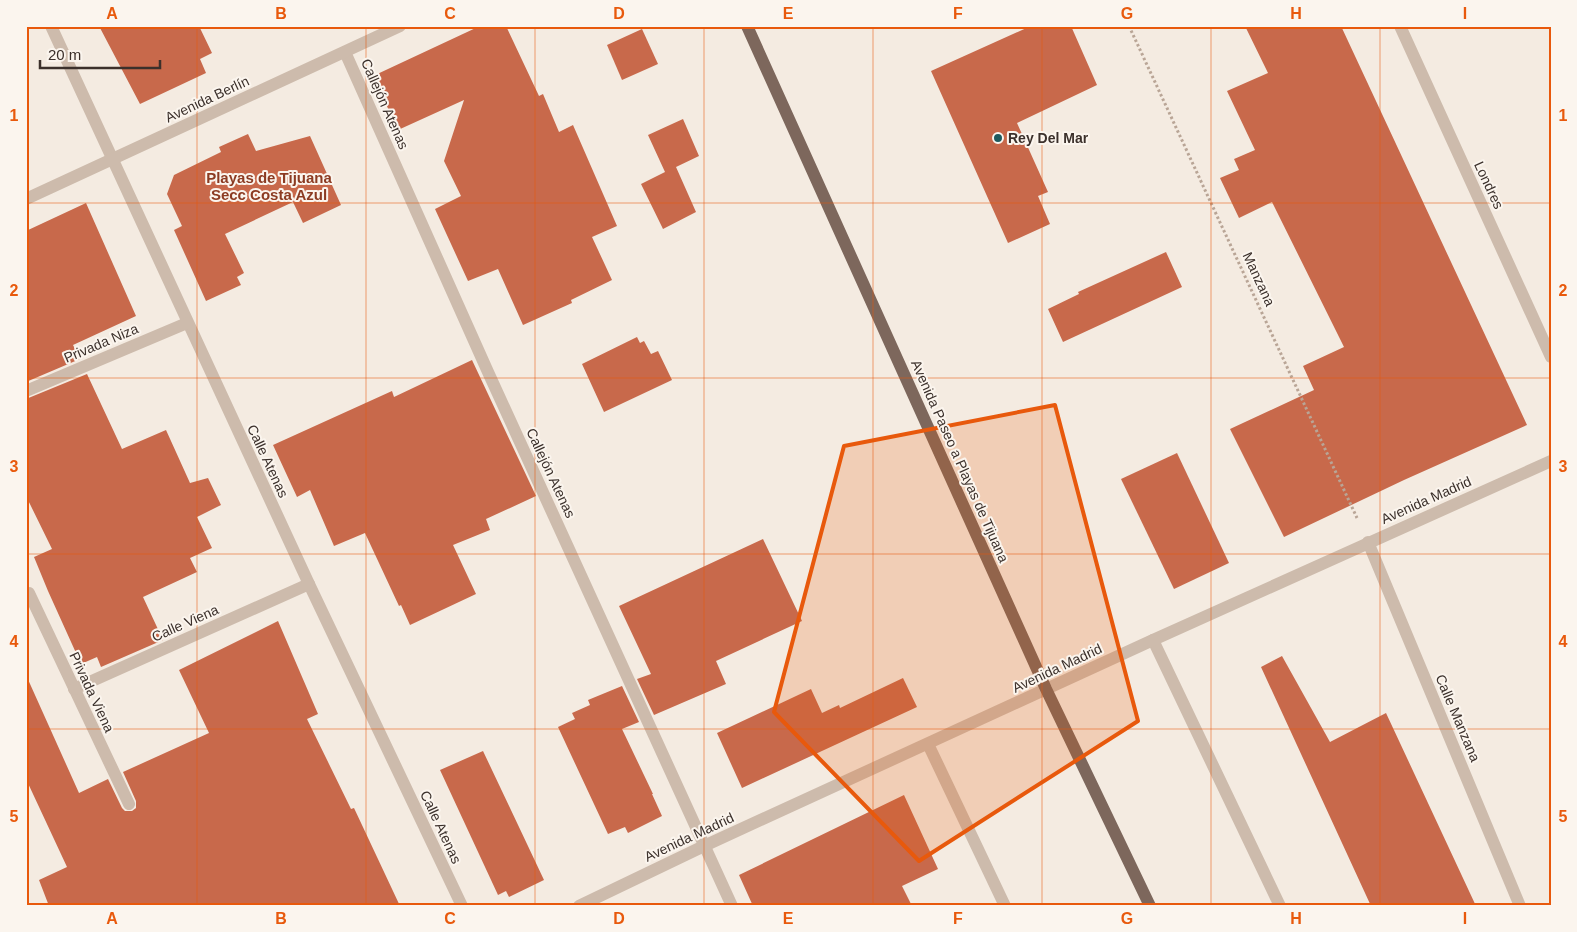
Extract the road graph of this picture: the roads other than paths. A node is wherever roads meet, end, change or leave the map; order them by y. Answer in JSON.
{"nodes":[{"id":1,"x":51,"y":26,"type":"edge"},
{"id":2,"x":400,"y":26,"type":"edge"},
{"id":3,"x":747,"y":26,"type":"edge"},
{"id":4,"x":1400,"y":26,"type":"edge"},
{"id":5,"x":345,"y":52,"type":"junction"},
{"id":6,"x":113,"y":158,"type":"junction"},
{"id":7,"x":26,"y":198,"type":"edge"},
{"id":8,"x":187,"y":323,"type":"junction"},
{"id":9,"x":1551,"y":356,"type":"edge"},
{"id":10,"x":26,"y":392,"type":"edge"},
{"id":11,"x":1551,"y":461,"type":"edge"},
{"id":12,"x":1368,"y":542,"type":"junction"},
{"id":13,"x":309,"y":584,"type":"junction"},
{"id":14,"x":29,"y":593,"type":"dead end"},
{"id":15,"x":1153,"y":640,"type":"junction"},
{"id":16,"x":74,"y":689,"type":"junction"},
{"id":17,"x":1046,"y":689,"type":"junction"},
{"id":18,"x":928,"y":744,"type":"junction"},
{"id":19,"x":129,"y":804,"type":"dead end"},
{"id":20,"x":704,"y":846,"type":"junction"},
{"id":21,"x":462,"y":906,"type":"edge"},
{"id":22,"x":578,"y":906,"type":"edge"},
{"id":23,"x":732,"y":906,"type":"edge"},
{"id":24,"x":1005,"y":906,"type":"edge"},
{"id":25,"x":1150,"y":906,"type":"edge"},
{"id":26,"x":1280,"y":906,"type":"edge"},
{"id":27,"x":1520,"y":906,"type":"edge"}],
"edges":[{"from":1,"to":6,"type":"street","name":"Calle Atenas"},
{"from":2,"to":5,"type":"street","name":"Avenida Berlín"},
{"from":3,"to":17,"type":"main road","name":"Avenida Paseo a Playas de Tijuana"},
{"from":4,"to":9,"type":"street","name":"Londres"},
{"from":5,"to":6,"type":"street","name":"Avenida Berlín"},
{"from":5,"to":20,"type":"street","name":"Callejón Atenas"},
{"from":6,"to":7,"type":"street","name":"Avenida Berlín"},
{"from":6,"to":8,"type":"street","name":"Calle Atenas"},
{"from":8,"to":10,"type":"street","name":"Privada Niza"},
{"from":8,"to":13,"type":"street","name":"Calle Atenas"},
{"from":11,"to":12,"type":"street","name":"Avenida Madrid"},
{"from":12,"to":15,"type":"street","name":"Avenida Madrid"},
{"from":12,"to":27,"type":"street","name":"Calle Manzana"},
{"from":13,"to":16,"type":"street","name":"Calle Viena"},
{"from":13,"to":21,"type":"street","name":"Calle Atenas"},
{"from":14,"to":16,"type":"street","name":"Privada Viena"},
{"from":15,"to":17,"type":"street","name":"Avenida Madrid"},
{"from":15,"to":26,"type":"street"},
{"from":16,"to":19,"type":"street","name":"Privada Viena"},
{"from":17,"to":18,"type":"street","name":"Avenida Madrid"},
{"from":17,"to":25,"type":"main road","name":"Avenida Paseo a Playas de Tijuana"},
{"from":18,"to":20,"type":"street","name":"Avenida Madrid"},
{"from":18,"to":24,"type":"street"},
{"from":20,"to":22,"type":"street","name":"Avenida Madrid"},
{"from":20,"to":23,"type":"street","name":"Callejón Atenas"}]}
